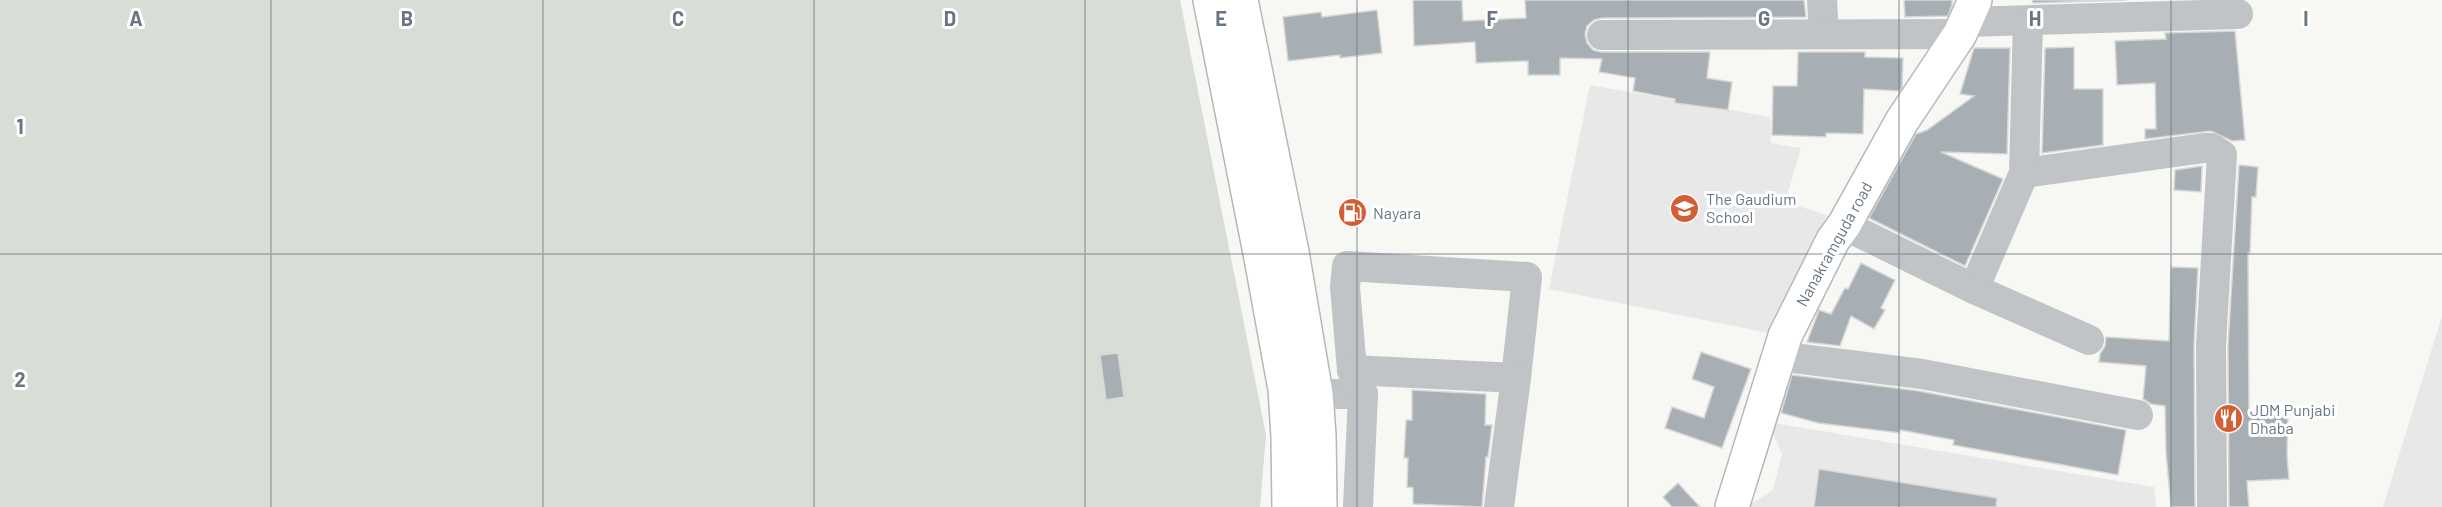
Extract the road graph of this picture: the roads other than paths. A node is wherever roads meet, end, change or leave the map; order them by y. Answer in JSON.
{"nodes":[{"id":1,"x":1210,"y":0,"type":"edge"},
{"id":2,"x":1241,"y":0,"type":"edge"},
{"id":3,"x":1822,"y":0,"type":"edge"},
{"id":4,"x":2238,"y":14,"type":"dead end"},
{"id":5,"x":1967,"y":19,"type":"edge"},
{"id":6,"x":2028,"y":21,"type":"junction"},
{"id":7,"x":1824,"y":34,"type":"junction"},
{"id":8,"x":1602,"y":35,"type":"dead end"},
{"id":9,"x":2024,"y":173,"type":"junction"},
{"id":10,"x":1844,"y":225,"type":"junction"},
{"id":11,"x":1974,"y":289,"type":"junction"},
{"id":12,"x":2089,"y":340,"type":"dead end"},
{"id":13,"x":1777,"y":356,"type":"junction"},
{"id":14,"x":1516,"y":378,"type":"junction"},
{"id":15,"x":1357,"y":382,"type":"junction"},
{"id":16,"x":1316,"y":394,"type":"junction"},
{"id":17,"x":2138,"y":415,"type":"dead end"},
{"id":18,"x":1289,"y":507,"type":"edge"},
{"id":19,"x":1320,"y":507,"type":"edge"},
{"id":20,"x":1358,"y":507,"type":"edge"},
{"id":21,"x":1499,"y":507,"type":"edge"},
{"id":22,"x":1732,"y":507,"type":"edge"},
{"id":23,"x":2212,"y":507,"type":"edge"}],
"edges":[{"from":1,"to":18,"type":"main road"},
{"from":2,"to":16,"type":"main road"},
{"from":3,"to":7,"type":"street"},
{"from":4,"to":6,"type":"street"},
{"from":5,"to":6,"type":"street"},
{"from":5,"to":7,"type":"street"},
{"from":5,"to":10,"type":"main road","name":"Nanakramguda road"},
{"from":6,"to":9,"type":"street"},
{"from":7,"to":8,"type":"street"},
{"from":9,"to":11,"type":"street"},
{"from":9,"to":23,"type":"street"},
{"from":10,"to":11,"type":"street"},
{"from":10,"to":13,"type":"main road","name":"Nanakramguda road"},
{"from":11,"to":12,"type":"street"},
{"from":13,"to":17,"type":"street"},
{"from":13,"to":22,"type":"main road","name":"Nanakramguda road"},
{"from":14,"to":15,"type":"street"},
{"from":14,"to":15,"type":"street"},
{"from":14,"to":21,"type":"street"},
{"from":15,"to":16,"type":"street"},
{"from":15,"to":20,"type":"street"},
{"from":16,"to":19,"type":"main road"}]}
